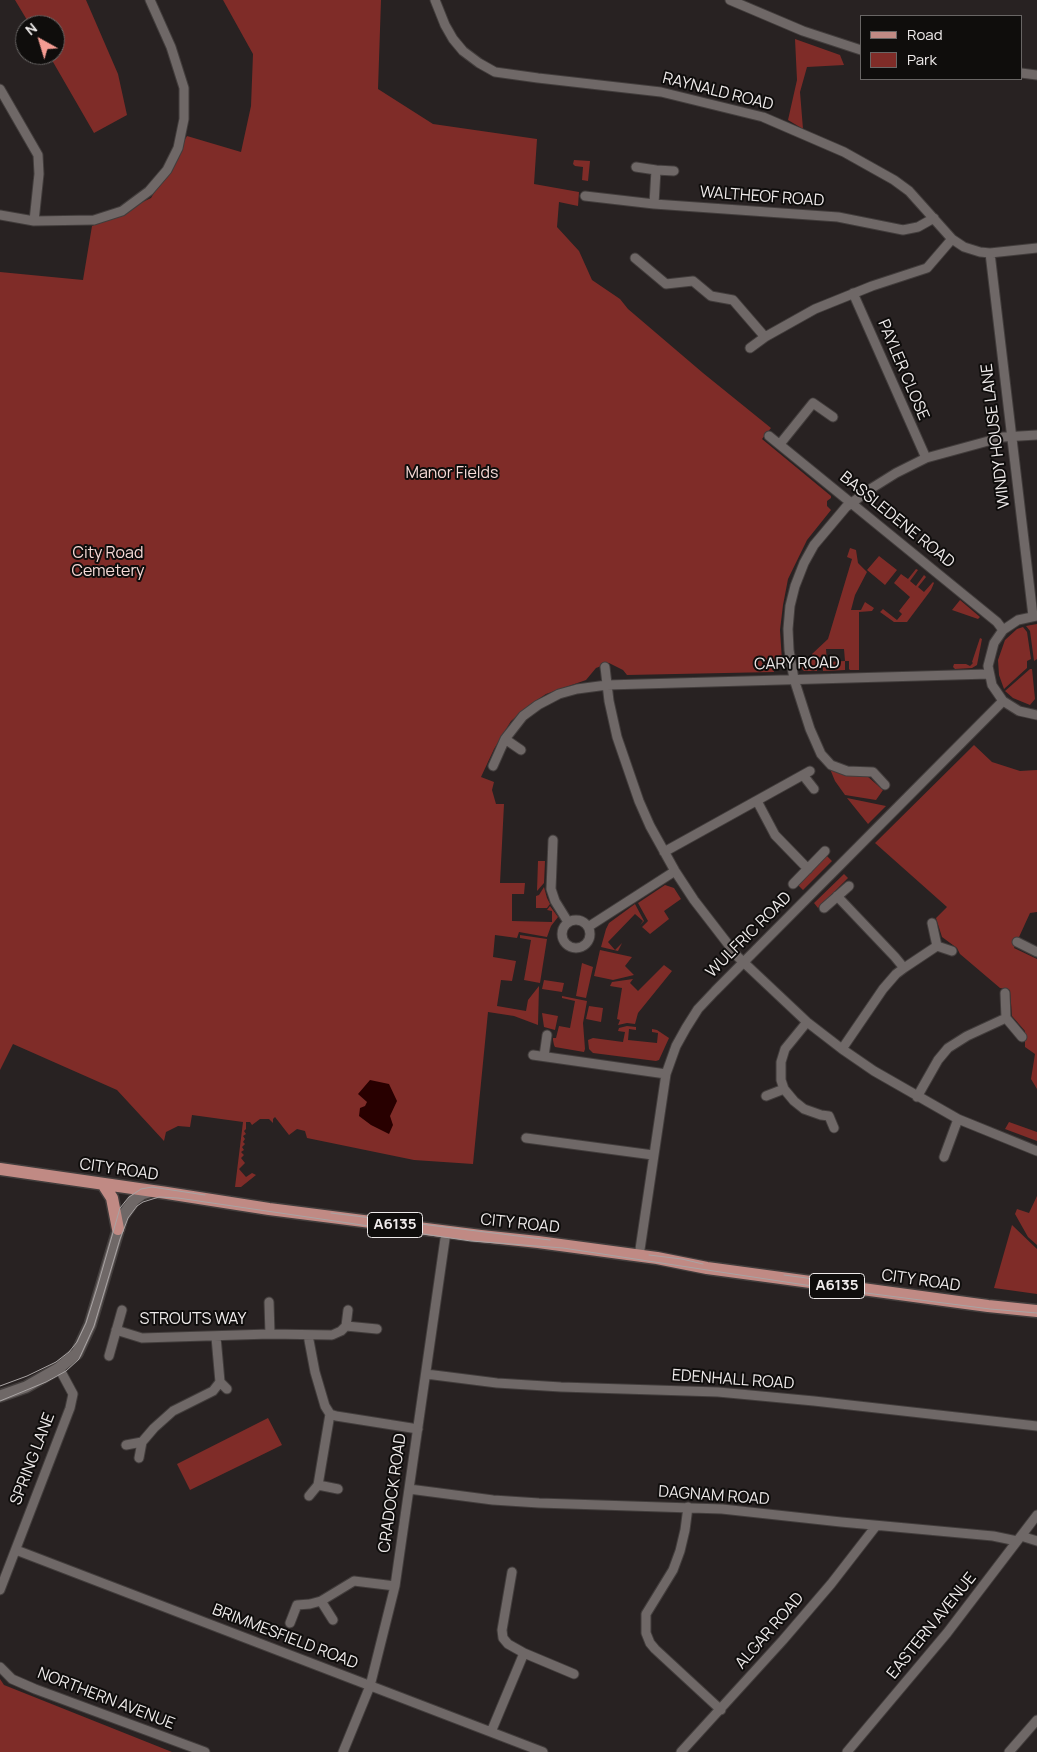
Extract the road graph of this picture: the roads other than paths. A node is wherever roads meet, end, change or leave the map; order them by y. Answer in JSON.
{"nodes":[{"id":1,"x":150,"y":0,"type":"edge"},
{"id":2,"x":435,"y":0,"type":"edge"},
{"id":3,"x":730,"y":0,"type":"edge"},
{"id":4,"x":860,"y":50,"type":"edge"},
{"id":5,"x":1022,"y":73,"type":"edge"},
{"id":6,"x":1037,"y":75,"type":"edge"},
{"id":7,"x":0,"y":89,"type":"edge"},
{"id":8,"x":636,"y":167,"type":"dead end"},
{"id":9,"x":656,"y":170,"type":"junction"},
{"id":10,"x":674,"y":170,"type":"dead end"},
{"id":11,"x":585,"y":196,"type":"dead end"},
{"id":12,"x":654,"y":204,"type":"junction"},
{"id":13,"x":0,"y":214,"type":"edge"},
{"id":14,"x":934,"y":218,"type":"junction"},
{"id":15,"x":34,"y":221,"type":"junction"},
{"id":16,"x":952,"y":239,"type":"junction"},
{"id":17,"x":1037,"y":248,"type":"edge"},
{"id":18,"x":990,"y":253,"type":"junction"},
{"id":19,"x":635,"y":258,"type":"dead end"},
{"id":20,"x":853,"y":294,"type":"junction"},
{"id":21,"x":765,"y":337,"type":"junction"},
{"id":22,"x":750,"y":348,"type":"dead end"},
{"id":23,"x":833,"y":417,"type":"dead end"},
{"id":24,"x":1037,"y":435,"type":"edge"},
{"id":25,"x":769,"y":436,"type":"dead end"},
{"id":26,"x":1011,"y":436,"type":"junction"},
{"id":27,"x":780,"y":444,"type":"junction"},
{"id":28,"x":926,"y":458,"type":"junction"},
{"id":29,"x":852,"y":502,"type":"junction"},
{"id":30,"x":1035,"y":616,"type":"edge"},
{"id":31,"x":1003,"y":630,"type":"junction"},
{"id":32,"x":605,"y":667,"type":"dead end"},
{"id":33,"x":989,"y":674,"type":"junction"},
{"id":34,"x":794,"y":679,"type":"junction"},
{"id":35,"x":607,"y":684,"type":"junction"},
{"id":36,"x":1003,"y":701,"type":"junction"},
{"id":37,"x":1037,"y":715,"type":"edge"},
{"id":38,"x":506,"y":739,"type":"junction"},
{"id":39,"x":521,"y":750,"type":"dead end"},
{"id":40,"x":492,"y":766,"type":"dead end"},
{"id":41,"x":886,"y":785,"type":"dead end"},
{"id":42,"x":814,"y":789,"type":"dead end"},
{"id":43,"x":757,"y":802,"type":"junction"},
{"id":44,"x":553,"y":840,"type":"dead end"},
{"id":45,"x":825,"y":851,"type":"dead end"},
{"id":46,"x":664,"y":852,"type":"junction"},
{"id":47,"x":808,"y":869,"type":"junction"},
{"id":48,"x":675,"y":871,"type":"junction"},
{"id":49,"x":792,"y":884,"type":"dead end"},
{"id":50,"x":849,"y":886,"type":"dead end"},
{"id":51,"x":837,"y":896,"type":"junction"},
{"id":52,"x":824,"y":908,"type":"dead end"},
{"id":53,"x":568,"y":922,"type":"junction"},
{"id":54,"x":932,"y":923,"type":"dead end"},
{"id":55,"x":588,"y":927,"type":"junction"},
{"id":56,"x":1017,"y":942,"type":"dead end"},
{"id":57,"x":938,"y":946,"type":"junction"},
{"id":58,"x":952,"y":951,"type":"dead end"},
{"id":59,"x":1037,"y":952,"type":"edge"},
{"id":60,"x":743,"y":962,"type":"junction"},
{"id":61,"x":904,"y":968,"type":"junction"},
{"id":62,"x":1005,"y":993,"type":"dead end"},
{"id":63,"x":1006,"y":1018,"type":"junction"},
{"id":64,"x":807,"y":1022,"type":"junction"},
{"id":65,"x":547,"y":1036,"type":"dead end"},
{"id":66,"x":1022,"y":1037,"type":"dead end"},
{"id":67,"x":842,"y":1049,"type":"junction"},
{"id":68,"x":533,"y":1055,"type":"dead end"},
{"id":69,"x":544,"y":1056,"type":"junction"},
{"id":70,"x":666,"y":1074,"type":"junction"},
{"id":71,"x":784,"y":1089,"type":"junction"},
{"id":72,"x":766,"y":1096,"type":"dead end"},
{"id":73,"x":917,"y":1097,"type":"junction"},
{"id":74,"x":958,"y":1119,"type":"junction"},
{"id":75,"x":834,"y":1128,"type":"dead end"},
{"id":76,"x":526,"y":1138,"type":"dead end"},
{"id":77,"x":1037,"y":1151,"type":"edge"},
{"id":78,"x":653,"y":1155,"type":"junction"},
{"id":79,"x":944,"y":1157,"type":"dead end"},
{"id":80,"x":0,"y":1169,"type":"edge"},
{"id":81,"x":103,"y":1184,"type":"junction"},
{"id":82,"x":152,"y":1191,"type":"junction"},
{"id":83,"x":118,"y":1229,"type":"junction"},
{"id":84,"x":446,"y":1232,"type":"junction"},
{"id":85,"x":638,"y":1256,"type":"junction"},
{"id":86,"x":269,"y":1302,"type":"dead end"},
{"id":87,"x":122,"y":1310,"type":"dead end"},
{"id":88,"x":348,"y":1310,"type":"dead end"},
{"id":89,"x":1037,"y":1311,"type":"edge"},
{"id":90,"x":346,"y":1326,"type":"junction"},
{"id":91,"x":377,"y":1329,"type":"dead end"},
{"id":92,"x":116,"y":1330,"type":"junction"},
{"id":93,"x":270,"y":1334,"type":"junction"},
{"id":94,"x":308,"y":1335,"type":"junction"},
{"id":95,"x":216,"y":1336,"type":"junction"},
{"id":96,"x":109,"y":1356,"type":"dead end"},
{"id":97,"x":63,"y":1365,"type":"junction"},
{"id":98,"x":426,"y":1374,"type":"junction"},
{"id":99,"x":220,"y":1382,"type":"junction"},
{"id":100,"x":227,"y":1389,"type":"dead end"},
{"id":101,"x":0,"y":1396,"type":"edge"},
{"id":102,"x":330,"y":1414,"type":"junction"},
{"id":103,"x":1037,"y":1426,"type":"edge"},
{"id":104,"x":418,"y":1428,"type":"junction"},
{"id":105,"x":142,"y":1442,"type":"junction"},
{"id":106,"x":126,"y":1444,"type":"dead end"},
{"id":107,"x":139,"y":1458,"type":"dead end"},
{"id":108,"x":318,"y":1485,"type":"junction"},
{"id":109,"x":338,"y":1489,"type":"dead end"},
{"id":110,"x":409,"y":1489,"type":"junction"},
{"id":111,"x":309,"y":1496,"type":"dead end"},
{"id":112,"x":688,"y":1507,"type":"junction"},
{"id":113,"x":1037,"y":1515,"type":"edge"},
{"id":114,"x":876,"y":1526,"type":"junction"},
{"id":115,"x":1019,"y":1538,"type":"junction"},
{"id":116,"x":1037,"y":1541,"type":"edge"},
{"id":117,"x":16,"y":1550,"type":"junction"},
{"id":118,"x":512,"y":1572,"type":"dead end"},
{"id":119,"x":395,"y":1586,"type":"junction"},
{"id":120,"x":0,"y":1590,"type":"edge"},
{"id":121,"x":321,"y":1601,"type":"junction"},
{"id":122,"x":333,"y":1620,"type":"dead end"},
{"id":123,"x":290,"y":1623,"type":"dead end"},
{"id":124,"x":524,"y":1653,"type":"junction"},
{"id":125,"x":0,"y":1667,"type":"edge"},
{"id":126,"x":574,"y":1674,"type":"dead end"},
{"id":127,"x":370,"y":1686,"type":"junction"},
{"id":128,"x":721,"y":1710,"type":"junction"},
{"id":129,"x":1037,"y":1720,"type":"edge"},
{"id":130,"x":491,"y":1732,"type":"junction"},
{"id":131,"x":205,"y":1752,"type":"edge"},
{"id":132,"x":343,"y":1752,"type":"edge"},
{"id":133,"x":543,"y":1752,"type":"edge"},
{"id":134,"x":681,"y":1752,"type":"edge"},
{"id":135,"x":847,"y":1752,"type":"edge"},
{"id":136,"x":1009,"y":1752,"type":"edge"}],
"edges":[{"from":1,"to":15,"type":"street"},
{"from":2,"to":14,"type":"street","name":"RAYNALD ROAD"},
{"from":3,"to":4,"type":"street"},
{"from":5,"to":6,"type":"street"},
{"from":7,"to":15,"type":"street"},
{"from":8,"to":9,"type":"street"},
{"from":9,"to":10,"type":"street"},
{"from":9,"to":12,"type":"street"},
{"from":11,"to":12,"type":"street","name":"WALTHEOF ROAD"},
{"from":12,"to":14,"type":"street","name":"WALTHEOF ROAD"},
{"from":13,"to":15,"type":"street"},
{"from":14,"to":16,"type":"street","name":"RAYNALD ROAD"},
{"from":16,"to":18,"type":"street","name":"RAYNALD ROAD"},
{"from":16,"to":20,"type":"street"},
{"from":17,"to":18,"type":"street","name":"RAYNALD ROAD"},
{"from":18,"to":26,"type":"street","name":"WINDY HOUSE LANE"},
{"from":19,"to":21,"type":"street"},
{"from":20,"to":21,"type":"street"},
{"from":20,"to":28,"type":"street","name":"PAYLER CLOSE"},
{"from":21,"to":22,"type":"street"},
{"from":23,"to":27,"type":"street"},
{"from":24,"to":26,"type":"street"},
{"from":25,"to":27,"type":"street","name":"BASSLEDENE ROAD"},
{"from":26,"to":28,"type":"street"},
{"from":26,"to":30,"type":"street","name":"WINDY HOUSE LANE"},
{"from":27,"to":29,"type":"street","name":"BASSLEDENE ROAD"},
{"from":28,"to":29,"type":"street"},
{"from":29,"to":31,"type":"street","name":"BASSLEDENE ROAD"},
{"from":29,"to":34,"type":"street"},
{"from":30,"to":31,"type":"street"},
{"from":31,"to":33,"type":"street"},
{"from":32,"to":35,"type":"street"},
{"from":33,"to":34,"type":"street","name":"CARY ROAD"},
{"from":33,"to":36,"type":"street"},
{"from":34,"to":35,"type":"street","name":"CARY ROAD"},
{"from":34,"to":41,"type":"street"},
{"from":35,"to":38,"type":"street","name":"CARY ROAD"},
{"from":35,"to":46,"type":"street"},
{"from":36,"to":37,"type":"street"},
{"from":36,"to":60,"type":"street","name":"WULFRIC ROAD"},
{"from":38,"to":39,"type":"street"},
{"from":38,"to":40,"type":"street","name":"CARY ROAD"},
{"from":42,"to":43,"type":"street"},
{"from":43,"to":46,"type":"street"},
{"from":43,"to":47,"type":"street"},
{"from":44,"to":53,"type":"street"},
{"from":45,"to":47,"type":"street"},
{"from":46,"to":48,"type":"street"},
{"from":47,"to":49,"type":"street"},
{"from":48,"to":55,"type":"street"},
{"from":48,"to":60,"type":"street"},
{"from":50,"to":51,"type":"street"},
{"from":51,"to":52,"type":"street"},
{"from":51,"to":61,"type":"street"},
{"from":53,"to":55,"type":"street"},
{"from":53,"to":55,"type":"street"},
{"from":54,"to":57,"type":"street"},
{"from":56,"to":59,"type":"street"},
{"from":57,"to":58,"type":"street"},
{"from":57,"to":61,"type":"street"},
{"from":60,"to":64,"type":"street"},
{"from":60,"to":70,"type":"street","name":"WULFRIC ROAD"},
{"from":61,"to":67,"type":"street"},
{"from":62,"to":63,"type":"street"},
{"from":63,"to":66,"type":"street"},
{"from":63,"to":73,"type":"street"},
{"from":64,"to":67,"type":"street"},
{"from":64,"to":71,"type":"street"},
{"from":65,"to":69,"type":"street"},
{"from":67,"to":73,"type":"street"},
{"from":68,"to":69,"type":"street"},
{"from":69,"to":70,"type":"street"},
{"from":70,"to":78,"type":"street","name":"WULFRIC ROAD"},
{"from":71,"to":72,"type":"street"},
{"from":71,"to":75,"type":"street"},
{"from":73,"to":74,"type":"street"},
{"from":74,"to":77,"type":"street"},
{"from":74,"to":79,"type":"street"},
{"from":76,"to":78,"type":"street"},
{"from":78,"to":85,"type":"street","name":"WULFRIC ROAD"},
{"from":80,"to":81,"type":"main road","name":"CITY ROAD","number":"A6135"},
{"from":81,"to":82,"type":"main road","name":"CITY ROAD","number":"A6135"},
{"from":81,"to":83,"type":"main road"},
{"from":82,"to":83,"type":"street"},
{"from":82,"to":84,"type":"main road","name":"CITY ROAD","number":"A6135"},
{"from":83,"to":97,"type":"street"},
{"from":84,"to":85,"type":"main road","name":"CITY ROAD","number":"A6135"},
{"from":84,"to":98,"type":"street","name":"CRADOCK ROAD"},
{"from":85,"to":89,"type":"main road","name":"CITY ROAD","number":"A6135"},
{"from":86,"to":93,"type":"street","name":"STROUTS WAY"},
{"from":87,"to":92,"type":"street","name":"STROUTS WAY"},
{"from":88,"to":90,"type":"street"},
{"from":90,"to":91,"type":"street","name":"STROUTS WAY"},
{"from":90,"to":94,"type":"street","name":"STROUTS WAY"},
{"from":92,"to":95,"type":"street","name":"STROUTS WAY"},
{"from":92,"to":96,"type":"street","name":"STROUTS WAY"},
{"from":93,"to":94,"type":"street","name":"STROUTS WAY"},
{"from":93,"to":95,"type":"street","name":"STROUTS WAY"},
{"from":94,"to":102,"type":"street"},
{"from":95,"to":99,"type":"street"},
{"from":97,"to":101,"type":"street"},
{"from":97,"to":117,"type":"street","name":"SPRING LANE"},
{"from":98,"to":103,"type":"street","name":"EDENHALL ROAD"},
{"from":98,"to":104,"type":"street","name":"CRADOCK ROAD"},
{"from":99,"to":100,"type":"street"},
{"from":99,"to":105,"type":"street"},
{"from":102,"to":104,"type":"street"},
{"from":102,"to":108,"type":"street"},
{"from":104,"to":110,"type":"street","name":"CRADOCK ROAD"},
{"from":105,"to":106,"type":"street"},
{"from":105,"to":107,"type":"street"},
{"from":108,"to":109,"type":"street"},
{"from":108,"to":111,"type":"street"},
{"from":110,"to":112,"type":"street","name":"DAGNAM ROAD"},
{"from":110,"to":119,"type":"street","name":"CRADOCK ROAD"},
{"from":112,"to":114,"type":"street","name":"DAGNAM ROAD"},
{"from":112,"to":128,"type":"street"},
{"from":113,"to":115,"type":"street","name":"EASTERN AVENUE"},
{"from":114,"to":115,"type":"street","name":"DAGNAM ROAD"},
{"from":114,"to":128,"type":"street","name":"ALGAR ROAD"},
{"from":115,"to":116,"type":"street","name":"DAGNAM ROAD"},
{"from":115,"to":135,"type":"street","name":"EASTERN AVENUE"},
{"from":117,"to":120,"type":"street","name":"SPRING LANE"},
{"from":117,"to":127,"type":"street","name":"BRIMMESFIELD ROAD"},
{"from":118,"to":124,"type":"street"},
{"from":119,"to":121,"type":"street"},
{"from":119,"to":127,"type":"street","name":"CRADOCK ROAD"},
{"from":121,"to":122,"type":"street"},
{"from":121,"to":123,"type":"street"},
{"from":124,"to":126,"type":"street"},
{"from":124,"to":130,"type":"street"},
{"from":125,"to":131,"type":"street","name":"NORTHERN AVENUE"},
{"from":127,"to":130,"type":"street","name":"BRIMMESFIELD ROAD"},
{"from":127,"to":132,"type":"street","name":"CRADOCK ROAD"},
{"from":128,"to":134,"type":"street","name":"ALGAR ROAD"},
{"from":129,"to":136,"type":"street"},
{"from":130,"to":133,"type":"street","name":"BRIMMESFIELD ROAD"}]}
